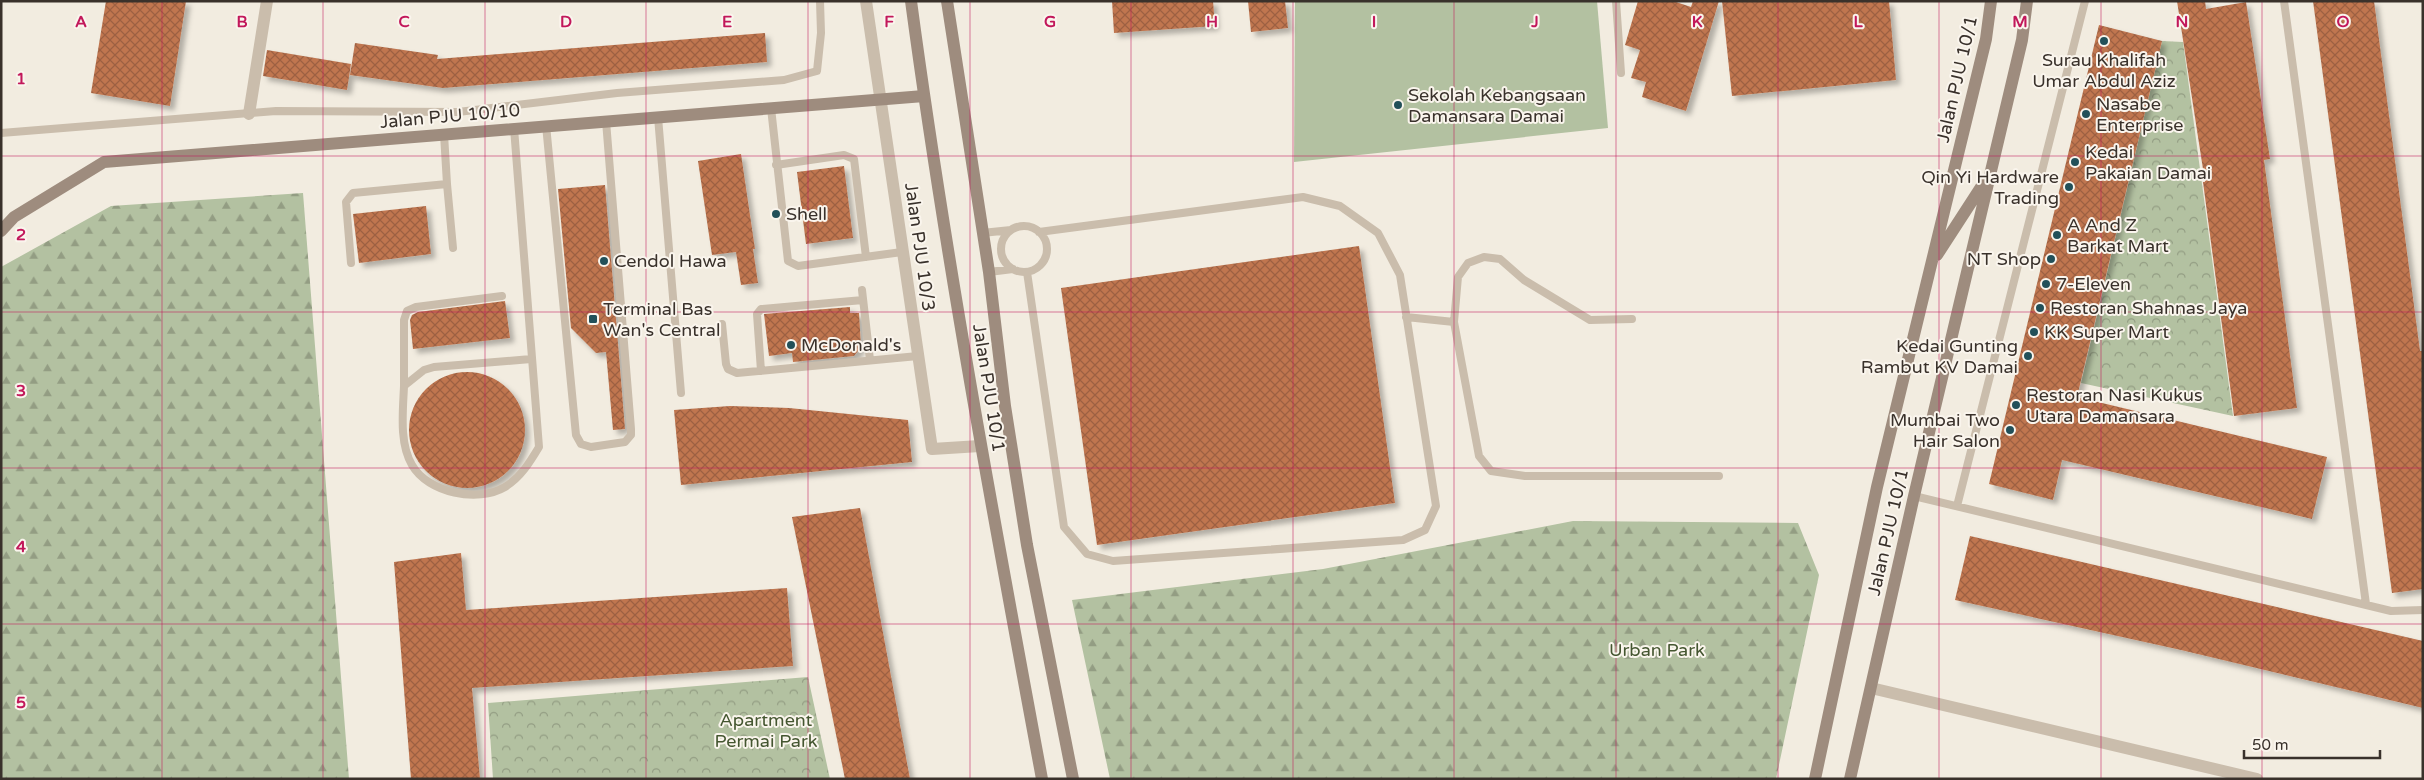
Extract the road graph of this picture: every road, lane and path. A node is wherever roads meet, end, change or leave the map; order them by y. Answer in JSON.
{"nodes":[{"id":1,"x":267,"y":1,"type":"edge"},
{"id":2,"x":820,"y":1,"type":"edge"},
{"id":3,"x":866,"y":1,"type":"edge"},
{"id":4,"x":911,"y":1,"type":"edge"},
{"id":5,"x":947,"y":1,"type":"edge"},
{"id":6,"x":1616,"y":1,"type":"edge"},
{"id":7,"x":1991,"y":1,"type":"edge"},
{"id":8,"x":2027,"y":1,"type":"edge"},
{"id":9,"x":2085,"y":1,"type":"edge"},
{"id":10,"x":2284,"y":1,"type":"edge"},
{"id":11,"x":1621,"y":73,"type":"dead end"},
{"id":12,"x":924,"y":96,"type":"junction"},
{"id":13,"x":881,"y":100,"type":"junction"},
{"id":14,"x":771,"y":108,"type":"junction"},
{"id":15,"x":249,"y":114,"type":"junction"},
{"id":16,"x":658,"y":117,"type":"junction"},
{"id":17,"x":606,"y":121,"type":"junction"},
{"id":18,"x":546,"y":126,"type":"junction"},
{"id":19,"x":514,"y":128,"type":"junction"},
{"id":20,"x":1,"y":133,"type":"edge"},
{"id":21,"x":444,"y":134,"type":"junction"},
{"id":22,"x":776,"y":165,"type":"junction"},
{"id":23,"x":1990,"y":173,"type":"junction"},
{"id":24,"x":447,"y":184,"type":"junction"},
{"id":25,"x":1011,"y":230,"type":"junction"},
{"id":26,"x":1,"y":231,"type":"edge"},
{"id":27,"x":1039,"y":232,"type":"junction"},
{"id":28,"x":982,"y":233,"type":"junction"},
{"id":29,"x":453,"y":248,"type":"dead end"},
{"id":30,"x":902,"y":252,"type":"junction"},
{"id":31,"x":866,"y":257,"type":"junction"},
{"id":32,"x":351,"y":263,"type":"dead end"},
{"id":33,"x":1932,"y":263,"type":"junction"},
{"id":34,"x":1012,"y":269,"type":"junction"},
{"id":35,"x":989,"y":272,"type":"junction"},
{"id":36,"x":1027,"y":272,"type":"junction"},
{"id":37,"x":862,"y":290,"type":"dead end"},
{"id":38,"x":502,"y":296,"type":"dead end"},
{"id":39,"x":863,"y":300,"type":"junction"},
{"id":40,"x":1406,"y":317,"type":"junction"},
{"id":41,"x":1632,"y":319,"type":"dead end"},
{"id":42,"x":1454,"y":322,"type":"junction"},
{"id":43,"x":722,"y":324,"type":"dead end"},
{"id":44,"x":918,"y":356,"type":"junction"},
{"id":45,"x":531,"y":359,"type":"junction"},
{"id":46,"x":870,"y":360,"type":"junction"},
{"id":47,"x":761,"y":371,"type":"junction"},
{"id":48,"x":404,"y":386,"type":"junction"},
{"id":49,"x":681,"y":393,"type":"dead end"},
{"id":50,"x":980,"y":446,"type":"junction"},
{"id":51,"x":1719,"y":476,"type":"dead end"},
{"id":52,"x":1914,"y":496,"type":"junction"},
{"id":53,"x":1957,"y":506,"type":"junction"},
{"id":54,"x":2366,"y":604,"type":"junction"},
{"id":55,"x":2423,"y":610,"type":"edge"},
{"id":56,"x":1871,"y":688,"type":"junction"},
{"id":57,"x":1042,"y":779,"type":"edge"},
{"id":58,"x":1073,"y":779,"type":"edge"},
{"id":59,"x":1815,"y":779,"type":"edge"},
{"id":60,"x":1850,"y":779,"type":"edge"},
{"id":61,"x":2257,"y":779,"type":"edge"}],
"edges":[{"from":1,"to":15,"type":"street"},
{"from":2,"to":15,"type":"lane"},
{"from":3,"to":13,"type":"street","name":"Jalan PJU 10/3"},
{"from":4,"to":12,"type":"street","name":"Jalan PJU 10/1"},
{"from":5,"to":28,"type":"street","name":"Jalan PJU 10/1"},
{"from":6,"to":11,"type":"lane"},
{"from":7,"to":33,"type":"street","name":"Jalan PJU 10/1"},
{"from":8,"to":23,"type":"street","name":"Jalan PJU 10/1"},
{"from":9,"to":53,"type":"lane"},
{"from":10,"to":54,"type":"lane"},
{"from":12,"to":13,"type":"street","name":"Jalan PJU 10/10"},
{"from":12,"to":50,"type":"street","name":"Jalan PJU 10/1"},
{"from":13,"to":14,"type":"street","name":"Jalan PJU 10/10"},
{"from":13,"to":30,"type":"street","name":"Jalan PJU 10/3"},
{"from":14,"to":16,"type":"street","name":"Jalan PJU 10/10"},
{"from":14,"to":22,"type":"lane"},
{"from":15,"to":20,"type":"lane"},
{"from":16,"to":17,"type":"street","name":"Jalan PJU 10/10"},
{"from":16,"to":49,"type":"lane"},
{"from":17,"to":18,"type":"street","name":"Jalan PJU 10/10"},
{"from":17,"to":18,"type":"lane"},
{"from":18,"to":19,"type":"street","name":"Jalan PJU 10/10"},
{"from":19,"to":21,"type":"street","name":"Jalan PJU 10/10"},
{"from":19,"to":45,"type":"lane"},
{"from":21,"to":24,"type":"lane"},
{"from":21,"to":26,"type":"street","name":"Jalan PJU 10/10"},
{"from":22,"to":31,"type":"lane"},
{"from":22,"to":31,"type":"lane"},
{"from":23,"to":33,"type":"street"},
{"from":23,"to":52,"type":"street","name":"Jalan PJU 10/1"},
{"from":24,"to":29,"type":"lane"},
{"from":24,"to":32,"type":"lane"},
{"from":25,"to":27,"type":"lane"},
{"from":25,"to":28,"type":"lane"},
{"from":25,"to":34,"type":"lane"},
{"from":27,"to":36,"type":"lane"},
{"from":27,"to":40,"type":"lane"},
{"from":28,"to":35,"type":"street","name":"Jalan PJU 10/1"},
{"from":30,"to":31,"type":"lane"},
{"from":30,"to":44,"type":"street","name":"Jalan PJU 10/3"},
{"from":33,"to":59,"type":"street","name":"Jalan PJU 10/1"},
{"from":34,"to":35,"type":"lane"},
{"from":34,"to":36,"type":"lane"},
{"from":35,"to":58,"type":"street","name":"Jalan PJU 10/1"},
{"from":36,"to":40,"type":"lane"},
{"from":37,"to":39,"type":"lane"},
{"from":38,"to":48,"type":"lane"},
{"from":39,"to":46,"type":"lane"},
{"from":39,"to":47,"type":"lane"},
{"from":40,"to":42,"type":"lane"},
{"from":41,"to":42,"type":"lane"},
{"from":42,"to":51,"type":"lane"},
{"from":43,"to":47,"type":"lane"},
{"from":44,"to":46,"type":"lane"},
{"from":44,"to":50,"type":"street","name":"Jalan PJU 10/3"},
{"from":45,"to":48,"type":"lane"},
{"from":45,"to":48,"type":"lane"},
{"from":46,"to":47,"type":"lane"},
{"from":50,"to":57,"type":"street","name":"Jalan PJU 10/1"},
{"from":52,"to":53,"type":"lane"},
{"from":52,"to":56,"type":"street","name":"Jalan PJU 10/1"},
{"from":53,"to":54,"type":"lane"},
{"from":54,"to":55,"type":"lane"},
{"from":56,"to":60,"type":"street","name":"Jalan PJU 10/1"},
{"from":56,"to":61,"type":"street"}]}
